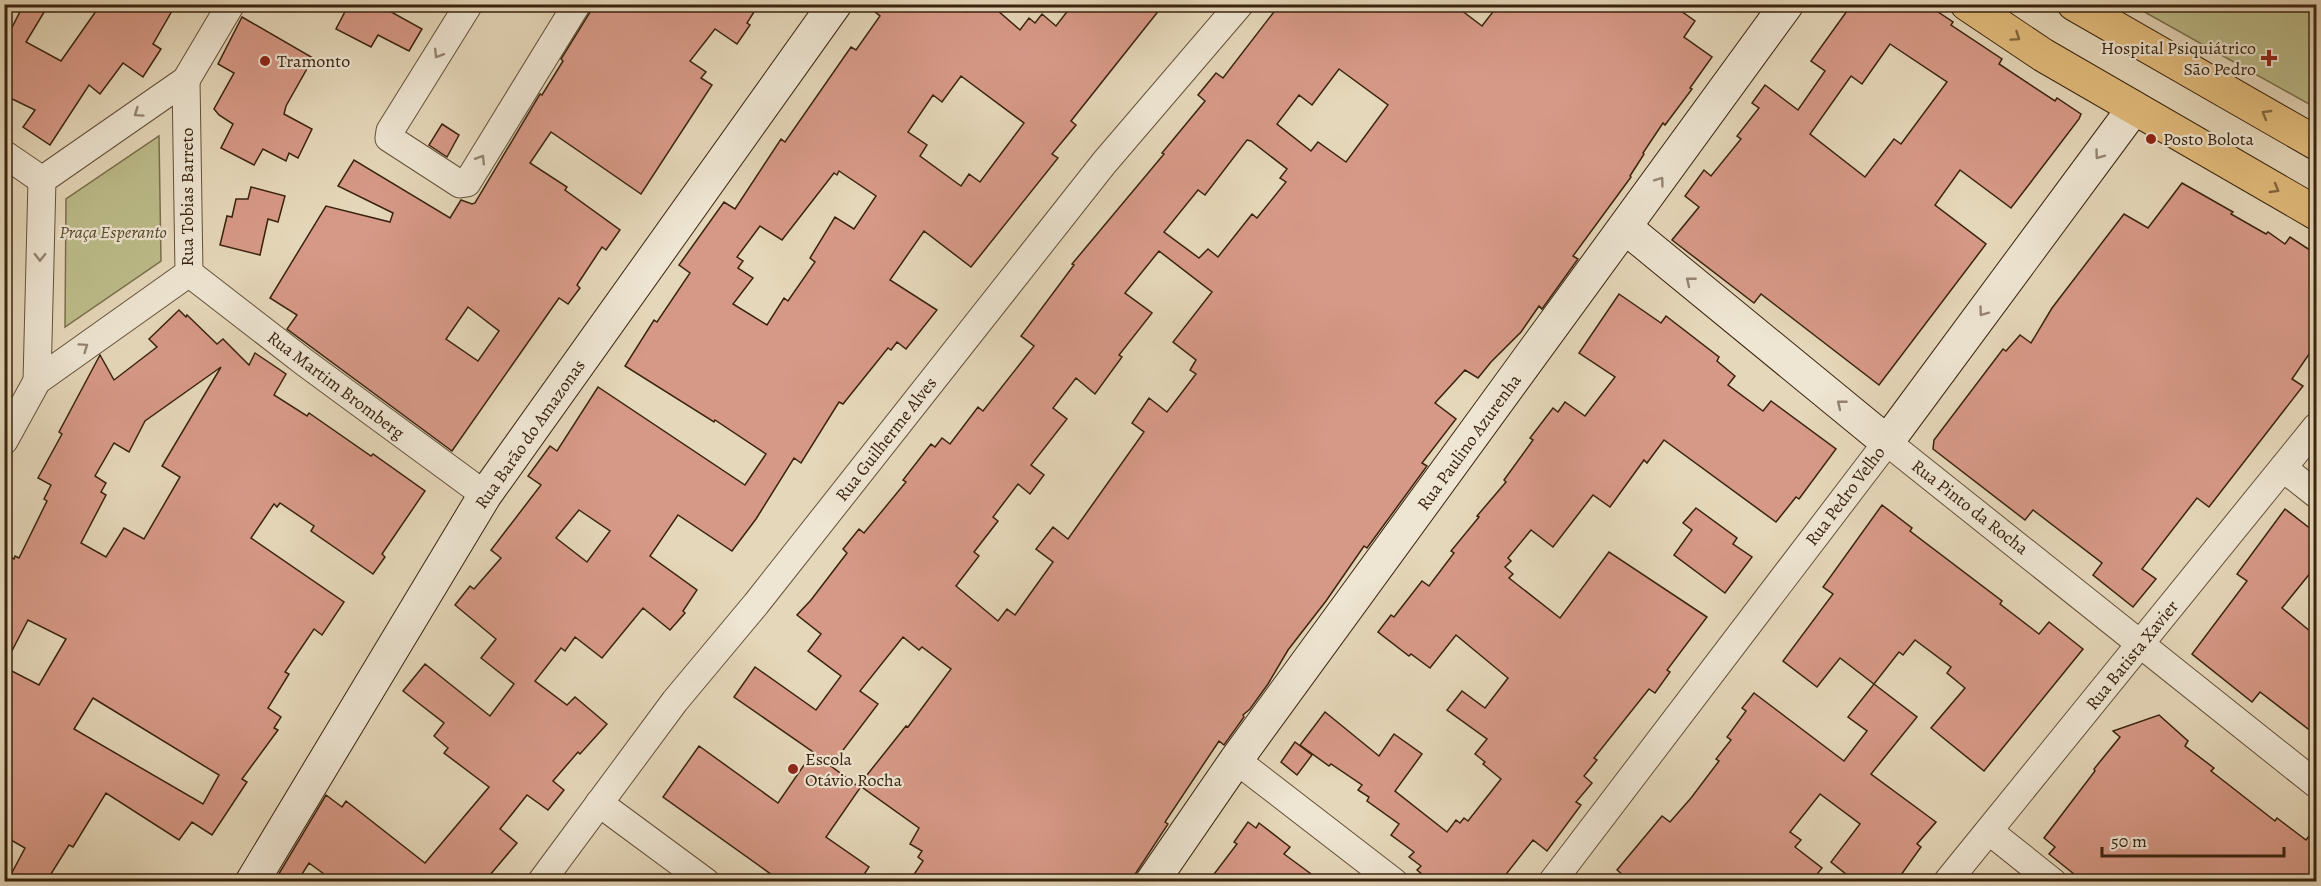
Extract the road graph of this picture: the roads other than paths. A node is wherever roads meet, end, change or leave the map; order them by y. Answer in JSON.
{"nodes":[{"id":1,"x":231,"y":4,"type":"edge"},
{"id":2,"x":469,"y":4,"type":"edge"},
{"id":3,"x":576,"y":4,"type":"edge"},
{"id":4,"x":835,"y":4,"type":"edge"},
{"id":5,"x":1240,"y":4,"type":"edge"},
{"id":6,"x":1787,"y":4,"type":"edge"},
{"id":7,"x":1967,"y":4,"type":"edge"},
{"id":8,"x":2074,"y":4,"type":"edge"},
{"id":9,"x":186,"y":80,"type":"junction"},
{"id":10,"x":2134,"y":108,"type":"junction"},
{"id":11,"x":2316,"y":143,"type":"edge"},
{"id":12,"x":4,"y":154,"type":"edge"},
{"id":13,"x":42,"y":180,"type":"junction"},
{"id":14,"x":2316,"y":213,"type":"edge"},
{"id":15,"x":1626,"y":228,"type":"junction"},
{"id":16,"x":189,"y":273,"type":"junction"},
{"id":17,"x":37,"y":381,"type":"junction"},
{"id":18,"x":2316,"y":427,"type":"edge"},
{"id":19,"x":4,"y":441,"type":"edge"},
{"id":20,"x":1887,"y":442,"type":"junction"},
{"id":21,"x":2283,"y":468,"type":"junction"},
{"id":22,"x":2316,"y":494,"type":"edge"},
{"id":23,"x":485,"y":495,"type":"junction"},
{"id":24,"x":2142,"y":644,"type":"junction"},
{"id":25,"x":1236,"y":760,"type":"junction"},
{"id":26,"x":2316,"y":784,"type":"edge"},
{"id":27,"x":598,"y":803,"type":"junction"},
{"id":28,"x":1989,"y":831,"type":"junction"},
{"id":29,"x":252,"y":882,"type":"edge"},
{"id":30,"x":541,"y":882,"type":"edge"},
{"id":31,"x":706,"y":882,"type":"edge"},
{"id":32,"x":1152,"y":882,"type":"edge"},
{"id":33,"x":1394,"y":882,"type":"edge"},
{"id":34,"x":1552,"y":882,"type":"edge"},
{"id":35,"x":1947,"y":882,"type":"edge"},
{"id":36,"x":2053,"y":882,"type":"edge"}],
"edges":[{"from":1,"to":9,"type":"street"},
{"from":2,"to":3,"type":"street","one_way":true},
{"from":4,"to":23,"type":"street","name":"Rua Barão do Amazonas"},
{"from":5,"to":27,"type":"street","name":"Rua Guilherme Alves"},
{"from":15,"to":6,"type":"street","name":"Rua Paulino Azurenha","one_way":true},
{"from":7,"to":10,"type":"main road","one_way":true},
{"from":11,"to":8,"type":"main road","one_way":true},
{"from":9,"to":13,"type":"street","one_way":true},
{"from":9,"to":16,"type":"street","name":"Rua Tobias Barreto"},
{"from":10,"to":14,"type":"main road","one_way":true},
{"from":10,"to":20,"type":"street","name":"Rua Pedro Velho","one_way":true},
{"from":12,"to":13,"type":"street"},
{"from":13,"to":17,"type":"street","name":"Rua Tobias Barreto","one_way":true},
{"from":20,"to":15,"type":"street","name":"Rua Pinto da Rocha","one_way":true},
{"from":15,"to":25,"type":"street","name":"Rua Paulino Azurenha"},
{"from":17,"to":16,"type":"street","name":"Rua Tobias Barreto","one_way":true},
{"from":16,"to":23,"type":"street","name":"Rua Martim Bromberg"},
{"from":17,"to":19,"type":"street","name":"Rua Tobias Barreto"},
{"from":18,"to":21,"type":"street","name":"Rua Batista Xavier"},
{"from":20,"to":24,"type":"street","name":"Rua Pinto da Rocha"},
{"from":20,"to":34,"type":"street","name":"Rua Pedro Velho"},
{"from":21,"to":22,"type":"street"},
{"from":21,"to":24,"type":"street","name":"Rua Batista Xavier"},
{"from":23,"to":29,"type":"street","name":"Rua Barão do Amazonas"},
{"from":24,"to":26,"type":"street","name":"Rua Pinto da Rocha"},
{"from":24,"to":28,"type":"street","name":"Rua Batista Xavier"},
{"from":25,"to":32,"type":"street","name":"Rua Paulino Azurenha"},
{"from":25,"to":33,"type":"street"},
{"from":27,"to":30,"type":"street","name":"Rua Guilherme Alves"},
{"from":27,"to":31,"type":"street"},
{"from":28,"to":35,"type":"street","name":"Rua Batista Xavier"},
{"from":28,"to":36,"type":"street"}]}
